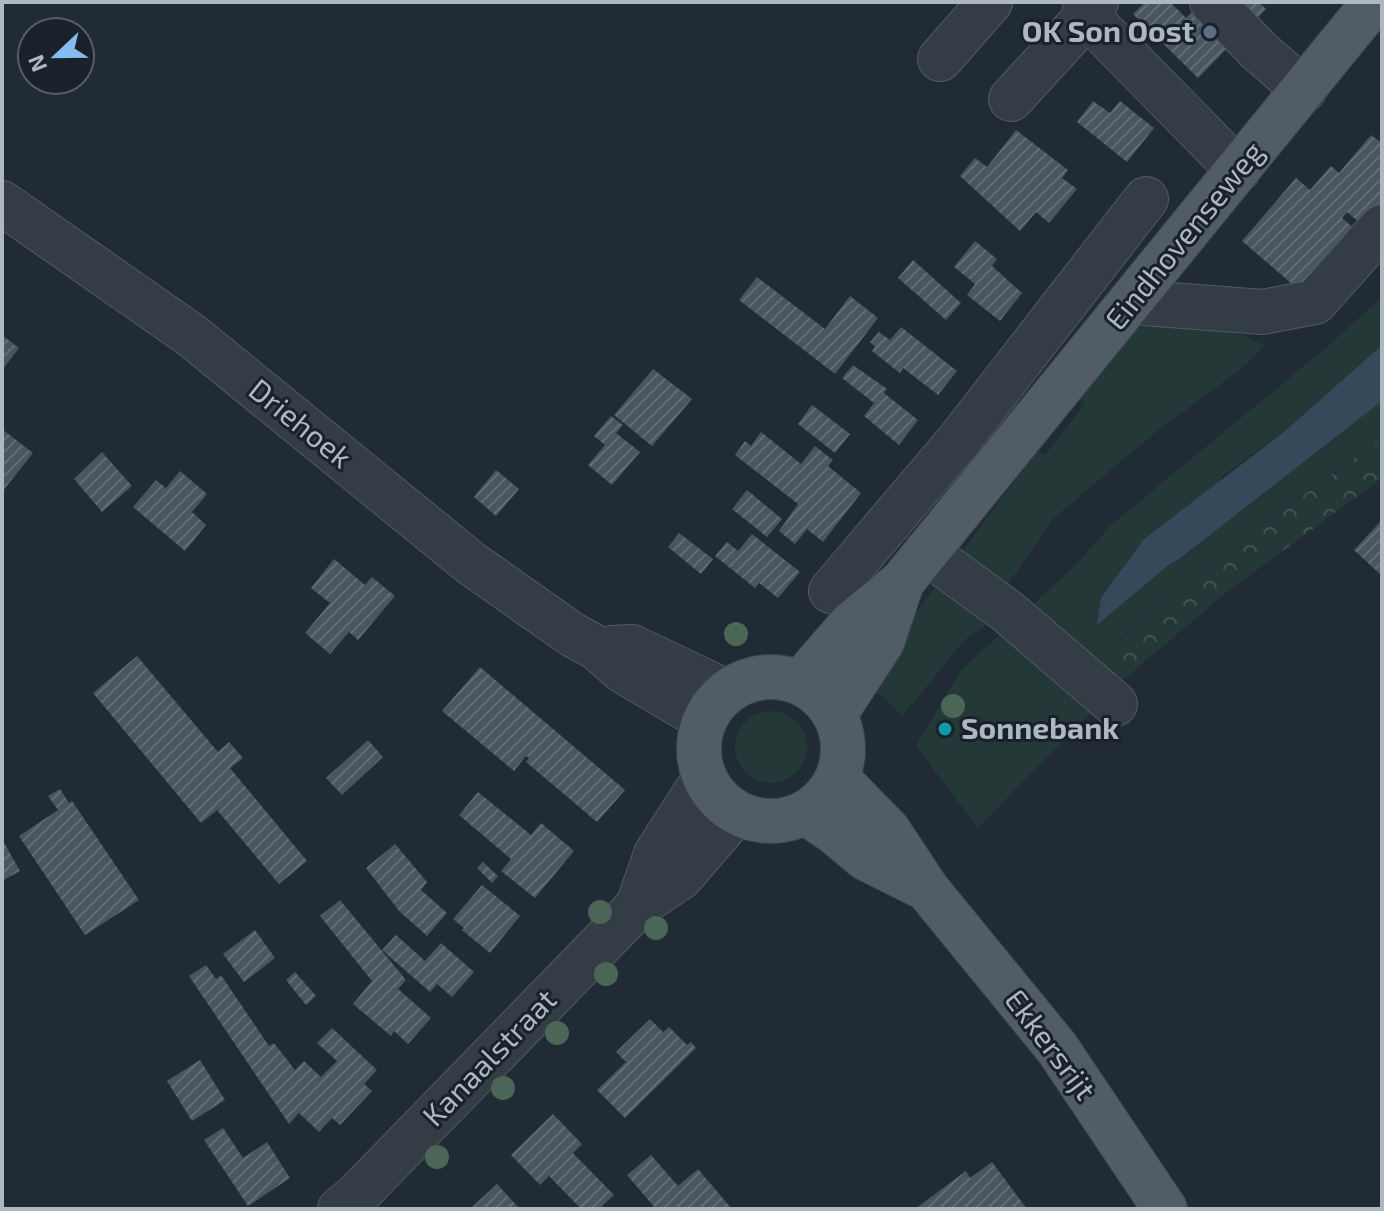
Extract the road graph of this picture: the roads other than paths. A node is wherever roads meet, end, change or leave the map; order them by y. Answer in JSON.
{"nodes":[{"id":1,"x":990,"y":2,"type":"edge"},
{"id":2,"x":1212,"y":2,"type":"edge"},
{"id":3,"x":1374,"y":2,"type":"edge"},
{"id":4,"x":1085,"y":8,"type":"edge"},
{"id":5,"x":940,"y":59,"type":"dead end"},
{"id":6,"x":1304,"y":90,"type":"junction"},
{"id":7,"x":1011,"y":99,"type":"dead end"},
{"id":8,"x":1238,"y":170,"type":"junction"},
{"id":9,"x":1146,"y":199,"type":"dead end"},
{"id":10,"x":2,"y":203,"type":"edge"},
{"id":11,"x":1382,"y":227,"type":"edge"},
{"id":12,"x":1131,"y":302,"type":"junction"},
{"id":13,"x":959,"y":440,"type":"junction"},
{"id":14,"x":994,"y":468,"type":"junction"},
{"id":15,"x":914,"y":567,"type":"junction"},
{"id":16,"x":831,"y":591,"type":"dead end"},
{"id":17,"x":800,"y":683,"type":"junction"},
{"id":18,"x":1115,"y":704,"type":"dead end"},
{"id":19,"x":716,"y":705,"type":"junction"},
{"id":20,"x":835,"y":714,"type":"junction"},
{"id":21,"x":705,"y":778,"type":"junction"},
{"id":22,"x":838,"y":779,"type":"junction"},
{"id":23,"x":736,"y":813,"type":"junction"},
{"id":24,"x":806,"y":813,"type":"junction"},
{"id":25,"x":927,"y":889,"type":"junction"},
{"id":26,"x":638,"y":906,"type":"junction"},
{"id":27,"x":340,"y":1209,"type":"edge"},
{"id":28,"x":1165,"y":1209,"type":"edge"}],
"edges":[{"from":1,"to":5,"type":"street"},
{"from":2,"to":6,"type":"street"},
{"from":3,"to":6,"type":"main road","name":"Eindhovenseweg"},
{"from":4,"to":7,"type":"street"},
{"from":4,"to":8,"type":"street"},
{"from":6,"to":8,"type":"main road","name":"Eindhovenseweg"},
{"from":8,"to":12,"type":"main road","name":"Eindhovenseweg"},
{"from":9,"to":13,"type":"street","name":"Eindhovenseweg"},
{"from":10,"to":19,"type":"street","name":"Driehoek"},
{"from":11,"to":12,"type":"street"},
{"from":12,"to":14,"type":"main road","name":"Eindhovenseweg"},
{"from":13,"to":14,"type":"street"},
{"from":13,"to":16,"type":"street","name":"Eindhovenseweg"},
{"from":14,"to":15,"type":"main road","name":"Eindhovenseweg"},
{"from":15,"to":17,"type":"main road","name":"Eindhovenseweg"},
{"from":15,"to":18,"type":"street"},
{"from":15,"to":20,"type":"main road","name":"Eindhovenseweg"},
{"from":17,"to":19,"type":"main road"},
{"from":17,"to":20,"type":"main road"},
{"from":19,"to":21,"type":"main road"},
{"from":20,"to":22,"type":"main road"},
{"from":21,"to":23,"type":"main road"},
{"from":21,"to":26,"type":"street","name":"Kanaalstraat"},
{"from":22,"to":24,"type":"main road"},
{"from":22,"to":25,"type":"main road","name":"Ekkersrijt"},
{"from":23,"to":24,"type":"main road"},
{"from":23,"to":26,"type":"street","name":"Kanaalstraat"},
{"from":24,"to":25,"type":"main road","name":"Ekkersrijt"},
{"from":25,"to":28,"type":"main road","name":"Ekkersrijt"},
{"from":26,"to":27,"type":"street","name":"Kanaalstraat"}]}
